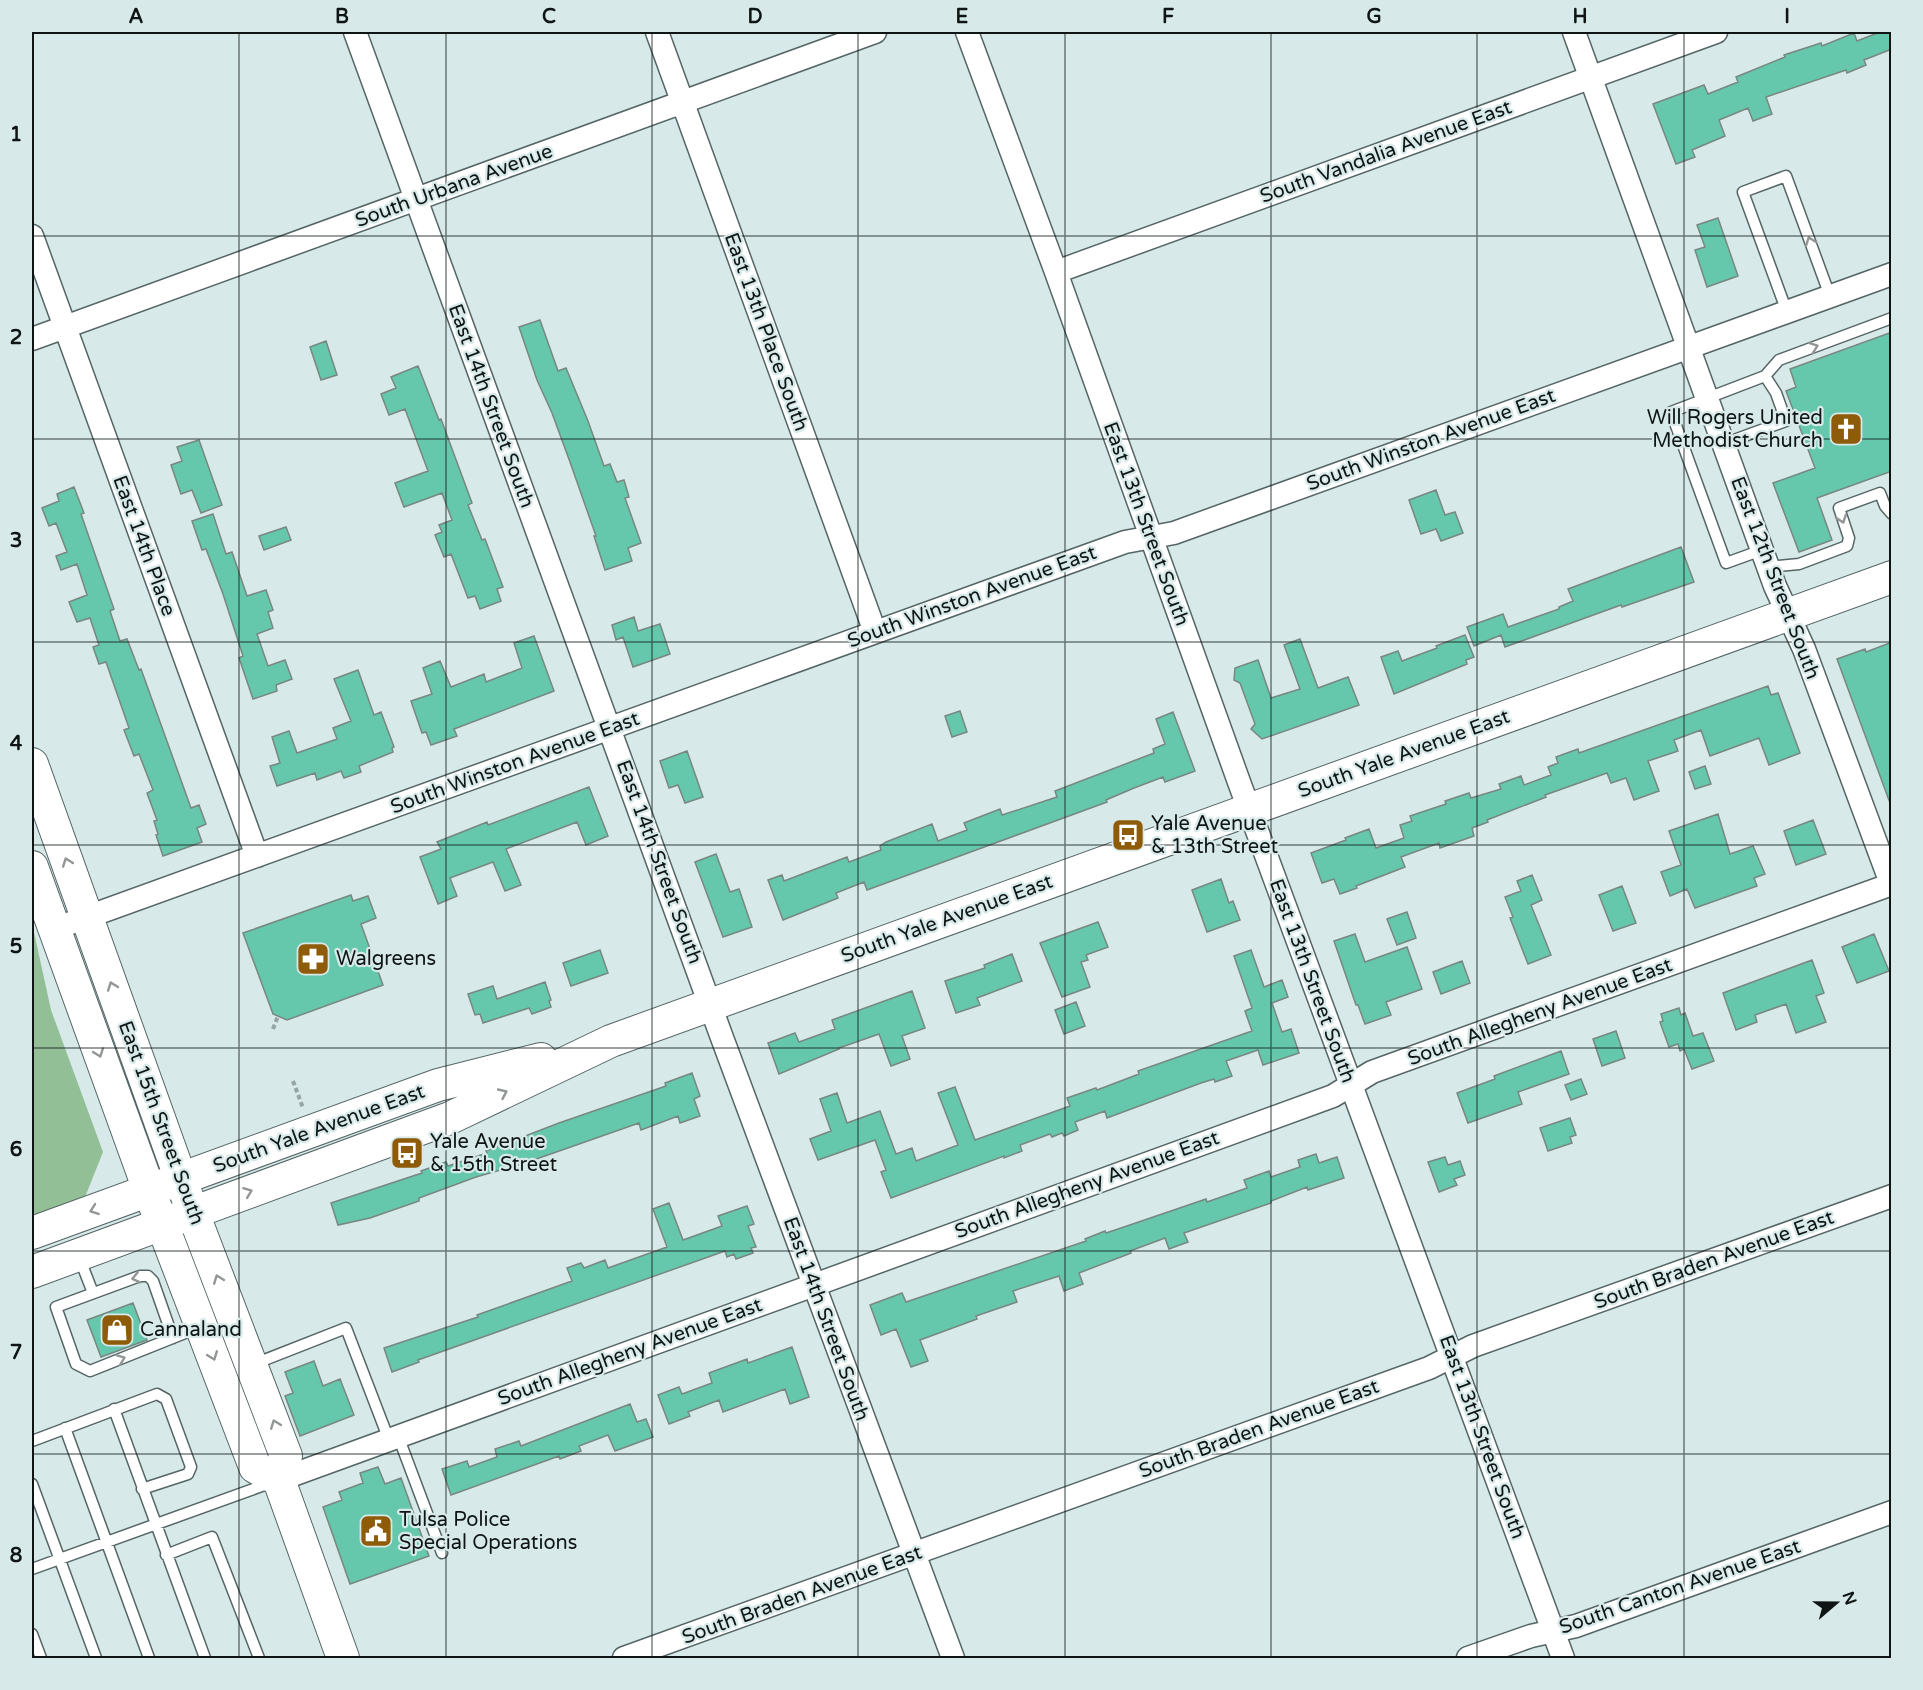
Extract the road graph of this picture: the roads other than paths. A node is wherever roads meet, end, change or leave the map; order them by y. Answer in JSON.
{"nodes":[{"id":1,"x":355,"y":32,"type":"edge"},
{"id":2,"x":657,"y":32,"type":"edge"},
{"id":3,"x":875,"y":32,"type":"edge"},
{"id":4,"x":967,"y":32,"type":"edge"},
{"id":5,"x":1574,"y":32,"type":"edge"},
{"id":6,"x":1716,"y":32,"type":"edge"},
{"id":7,"x":1590,"y":77,"type":"junction"},
{"id":8,"x":682,"y":102,"type":"junction"},
{"id":9,"x":416,"y":200,"type":"junction"},
{"id":10,"x":32,"y":236,"type":"edge"},
{"id":11,"x":1056,"y":272,"type":"junction"},
{"id":12,"x":1892,"y":274,"type":"edge"},
{"id":13,"x":1830,"y":296,"type":"junction"},
{"id":14,"x":1787,"y":312,"type":"junction"},
{"id":15,"x":1892,"y":318,"type":"edge"},
{"id":16,"x":65,"y":327,"type":"junction"},
{"id":17,"x":32,"y":339,"type":"edge"},
{"id":18,"x":1688,"y":348,"type":"junction"},
{"id":19,"x":1765,"y":376,"type":"junction"},
{"id":20,"x":1707,"y":399,"type":"junction"},
{"id":21,"x":1723,"y":444,"type":"junction"},
{"id":22,"x":1892,"y":514,"type":"edge"},
{"id":23,"x":1150,"y":537,"type":"junction"},
{"id":24,"x":1765,"y":559,"type":"junction"},
{"id":25,"x":1892,"y":577,"type":"edge"},
{"id":26,"x":1788,"y":614,"type":"junction"},
{"id":27,"x":875,"y":632,"type":"junction"},
{"id":28,"x":610,"y":729,"type":"junction"},
{"id":29,"x":32,"y":764,"type":"edge"},
{"id":30,"x":1250,"y":810,"type":"junction"},
{"id":31,"x":256,"y":856,"type":"junction"},
{"id":32,"x":32,"y":867,"type":"edge"},
{"id":33,"x":1891,"y":885,"type":"edge"},
{"id":34,"x":88,"y":917,"type":"junction"},
{"id":35,"x":54,"y":929,"type":"junction"},
{"id":36,"x":710,"y":1005,"type":"junction"},
{"id":37,"x":611,"y":1041,"type":"junction"},
{"id":38,"x":438,"y":1085,"type":"junction"},
{"id":39,"x":1351,"y":1085,"type":"junction"},
{"id":40,"x":450,"y":1118,"type":"junction"},
{"id":41,"x":181,"y":1179,"type":"junction"},
{"id":42,"x":149,"y":1190,"type":"junction"},
{"id":43,"x":1892,"y":1196,"type":"edge"},
{"id":44,"x":193,"y":1213,"type":"junction"},
{"id":45,"x":161,"y":1223,"type":"junction"},
{"id":46,"x":32,"y":1233,"type":"edge"},
{"id":47,"x":78,"y":1255,"type":"junction"},
{"id":48,"x":32,"y":1272,"type":"edge"},
{"id":49,"x":813,"y":1285,"type":"junction"},
{"id":50,"x":93,"y":1293,"type":"junction"},
{"id":51,"x":201,"y":1327,"type":"junction"},
{"id":52,"x":173,"y":1338,"type":"junction"},
{"id":53,"x":1452,"y":1356,"type":"junction"},
{"id":54,"x":252,"y":1364,"type":"junction"},
{"id":55,"x":114,"y":1409,"type":"junction"},
{"id":56,"x":65,"y":1428,"type":"junction"},
{"id":57,"x":393,"y":1438,"type":"junction"},
{"id":58,"x":32,"y":1441,"type":"edge"},
{"id":59,"x":279,"y":1480,"type":"junction"},
{"id":60,"x":32,"y":1484,"type":"edge"},
{"id":61,"x":142,"y":1489,"type":"junction"},
{"id":62,"x":1892,"y":1512,"type":"edge"},
{"id":63,"x":155,"y":1525,"type":"junction"},
{"id":64,"x":107,"y":1542,"type":"junction"},
{"id":65,"x":442,"y":1553,"type":"dead end"},
{"id":66,"x":166,"y":1555,"type":"junction"},
{"id":67,"x":914,"y":1555,"type":"junction"},
{"id":68,"x":59,"y":1559,"type":"junction"},
{"id":69,"x":32,"y":1569,"type":"edge"},
{"id":70,"x":1553,"y":1630,"type":"junction"},
{"id":71,"x":32,"y":1634,"type":"edge"},
{"id":72,"x":41,"y":1659,"type":"edge"},
{"id":73,"x":96,"y":1659,"type":"edge"},
{"id":74,"x":149,"y":1659,"type":"edge"},
{"id":75,"x":205,"y":1659,"type":"edge"},
{"id":76,"x":259,"y":1659,"type":"edge"},
{"id":77,"x":343,"y":1659,"type":"edge"},
{"id":78,"x":624,"y":1659,"type":"edge"},
{"id":79,"x":953,"y":1659,"type":"edge"},
{"id":80,"x":1468,"y":1659,"type":"edge"},
{"id":81,"x":1563,"y":1659,"type":"edge"}],
"edges":[{"from":1,"to":9,"type":"street","name":"East 14th Street South"},
{"from":2,"to":8,"type":"street","name":"East 13th Place South"},
{"from":3,"to":8,"type":"street","name":"South Urbana Avenue"},
{"from":4,"to":11,"type":"street","name":"East 13th Street South"},
{"from":5,"to":7,"type":"street","name":"East 12th Street South"},
{"from":6,"to":7,"type":"street","name":"South Vandalia Avenue East"},
{"from":7,"to":11,"type":"street","name":"South Vandalia Avenue East"},
{"from":7,"to":18,"type":"street","name":"East 12th Street South"},
{"from":8,"to":9,"type":"street","name":"South Urbana Avenue"},
{"from":8,"to":27,"type":"street","name":"East 13th Place South"},
{"from":9,"to":16,"type":"street","name":"South Urbana Avenue"},
{"from":9,"to":28,"type":"street","name":"East 14th Street South"},
{"from":10,"to":16,"type":"street","name":"East 14th Place"},
{"from":11,"to":23,"type":"street","name":"East 13th Street South"},
{"from":12,"to":13,"type":"street","name":"South Winston Avenue East"},
{"from":13,"to":14,"type":"street","name":"South Winston Avenue East"},
{"from":13,"to":14,"type":"lane","one_way":true},
{"from":14,"to":18,"type":"street","name":"South Winston Avenue East"},
{"from":19,"to":15,"type":"lane","one_way":true},
{"from":16,"to":17,"type":"street","name":"South Urbana Avenue"},
{"from":16,"to":31,"type":"street","name":"East 14th Place"},
{"from":18,"to":20,"type":"street","name":"East 12th Street South"},
{"from":18,"to":23,"type":"street","name":"South Winston Avenue East"},
{"from":19,"to":20,"type":"lane"},
{"from":19,"to":21,"type":"lane"},
{"from":20,"to":21,"type":"street","name":"East 12th Street South"},
{"from":20,"to":24,"type":"lane"},
{"from":21,"to":24,"type":"street","name":"East 12th Street South"},
{"from":22,"to":24,"type":"lane","one_way":true},
{"from":23,"to":27,"type":"street","name":"South Winston Avenue East"},
{"from":23,"to":30,"type":"street","name":"East 13th Street South"},
{"from":24,"to":26,"type":"street","name":"East 12th Street South"},
{"from":25,"to":26,"type":"main road","name":"South Yale Avenue East"},
{"from":26,"to":30,"type":"main road","name":"South Yale Avenue East"},
{"from":26,"to":33,"type":"street","name":"East 12th Street South"},
{"from":27,"to":28,"type":"street","name":"South Winston Avenue East"},
{"from":28,"to":31,"type":"street","name":"South Winston Avenue East"},
{"from":28,"to":36,"type":"street","name":"East 14th Street South"},
{"from":34,"to":29,"type":"main road","name":"East 15th Street South","one_way":true},
{"from":30,"to":36,"type":"main road","name":"South Yale Avenue East"},
{"from":30,"to":39,"type":"street","name":"East 13th Street South"},
{"from":31,"to":34,"type":"street","name":"South Winston Avenue East"},
{"from":32,"to":35,"type":"main road","name":"East 15th Street South"},
{"from":33,"to":39,"type":"street","name":"South Allegheny Avenue East"},
{"from":34,"to":35,"type":"street","name":"South Winston Avenue East"},
{"from":41,"to":34,"type":"main road","name":"East 15th Street South","one_way":true},
{"from":35,"to":42,"type":"main road","name":"East 15th Street South","one_way":true},
{"from":36,"to":37,"type":"main road","name":"South Yale Avenue East"},
{"from":36,"to":49,"type":"street","name":"East 14th Street South"},
{"from":37,"to":38,"type":"main road","name":"South Yale Avenue East"},
{"from":40,"to":37,"type":"main road","name":"South Yale Avenue East","one_way":true},
{"from":38,"to":40,"type":"main road"},
{"from":38,"to":41,"type":"main road","name":"South Yale Avenue East"},
{"from":39,"to":49,"type":"street","name":"South Allegheny Avenue East"},
{"from":39,"to":53,"type":"street","name":"East 13th Street South"},
{"from":44,"to":40,"type":"main road","name":"South Yale Avenue East","one_way":true},
{"from":41,"to":42,"type":"main road","name":"South Yale Avenue East"},
{"from":41,"to":44,"type":"main road","name":"East 15th Street South"},
{"from":42,"to":45,"type":"main road","name":"East 15th Street South"},
{"from":42,"to":46,"type":"main road","name":"South Yale Avenue East","one_way":true},
{"from":43,"to":53,"type":"street","name":"South Braden Avenue East"},
{"from":44,"to":45,"type":"main road","name":"South Yale Avenue East"},
{"from":54,"to":44,"type":"main road","name":"East 15th Street South","one_way":true},
{"from":45,"to":47,"type":"main road","name":"South Yale Avenue East"},
{"from":45,"to":51,"type":"main road","name":"East 15th Street South"},
{"from":47,"to":48,"type":"main road","name":"South Yale Avenue East"},
{"from":47,"to":50,"type":"lane"},
{"from":49,"to":57,"type":"street","name":"South Allegheny Avenue East"},
{"from":49,"to":67,"type":"street","name":"East 14th Street South"},
{"from":52,"to":50,"type":"lane","one_way":true},
{"from":50,"to":52,"type":"lane","one_way":true},
{"from":51,"to":52,"type":"lane"},
{"from":51,"to":59,"type":"main road","name":"East 15th Street South","one_way":true},
{"from":53,"to":67,"type":"street","name":"South Braden Avenue East"},
{"from":53,"to":70,"type":"street","name":"East 13th Street South"},
{"from":54,"to":57,"type":"lane"},
{"from":59,"to":54,"type":"main road","name":"East 15th Street South","one_way":true},
{"from":55,"to":56,"type":"lane"},
{"from":55,"to":61,"type":"lane"},
{"from":55,"to":61,"type":"lane"},
{"from":56,"to":58,"type":"lane"},
{"from":56,"to":64,"type":"lane"},
{"from":57,"to":59,"type":"street","name":"South Allegheny Avenue East"},
{"from":57,"to":65,"type":"lane"},
{"from":59,"to":63,"type":"lane"},
{"from":59,"to":77,"type":"main road"},
{"from":60,"to":68,"type":"lane"},
{"from":61,"to":63,"type":"lane"},
{"from":62,"to":70,"type":"street","name":"South Canton Avenue East"},
{"from":63,"to":64,"type":"lane"},
{"from":63,"to":66,"type":"lane"},
{"from":64,"to":68,"type":"lane"},
{"from":64,"to":74,"type":"lane"},
{"from":66,"to":75,"type":"lane"},
{"from":66,"to":76,"type":"lane"},
{"from":67,"to":78,"type":"street","name":"South Braden Avenue East"},
{"from":67,"to":79,"type":"street","name":"East 14th Street South"},
{"from":68,"to":69,"type":"lane"},
{"from":68,"to":73,"type":"lane"},
{"from":70,"to":80,"type":"street","name":"South Canton Avenue East"},
{"from":70,"to":81,"type":"street","name":"East 13th Street South"},
{"from":71,"to":72,"type":"lane"}]}
